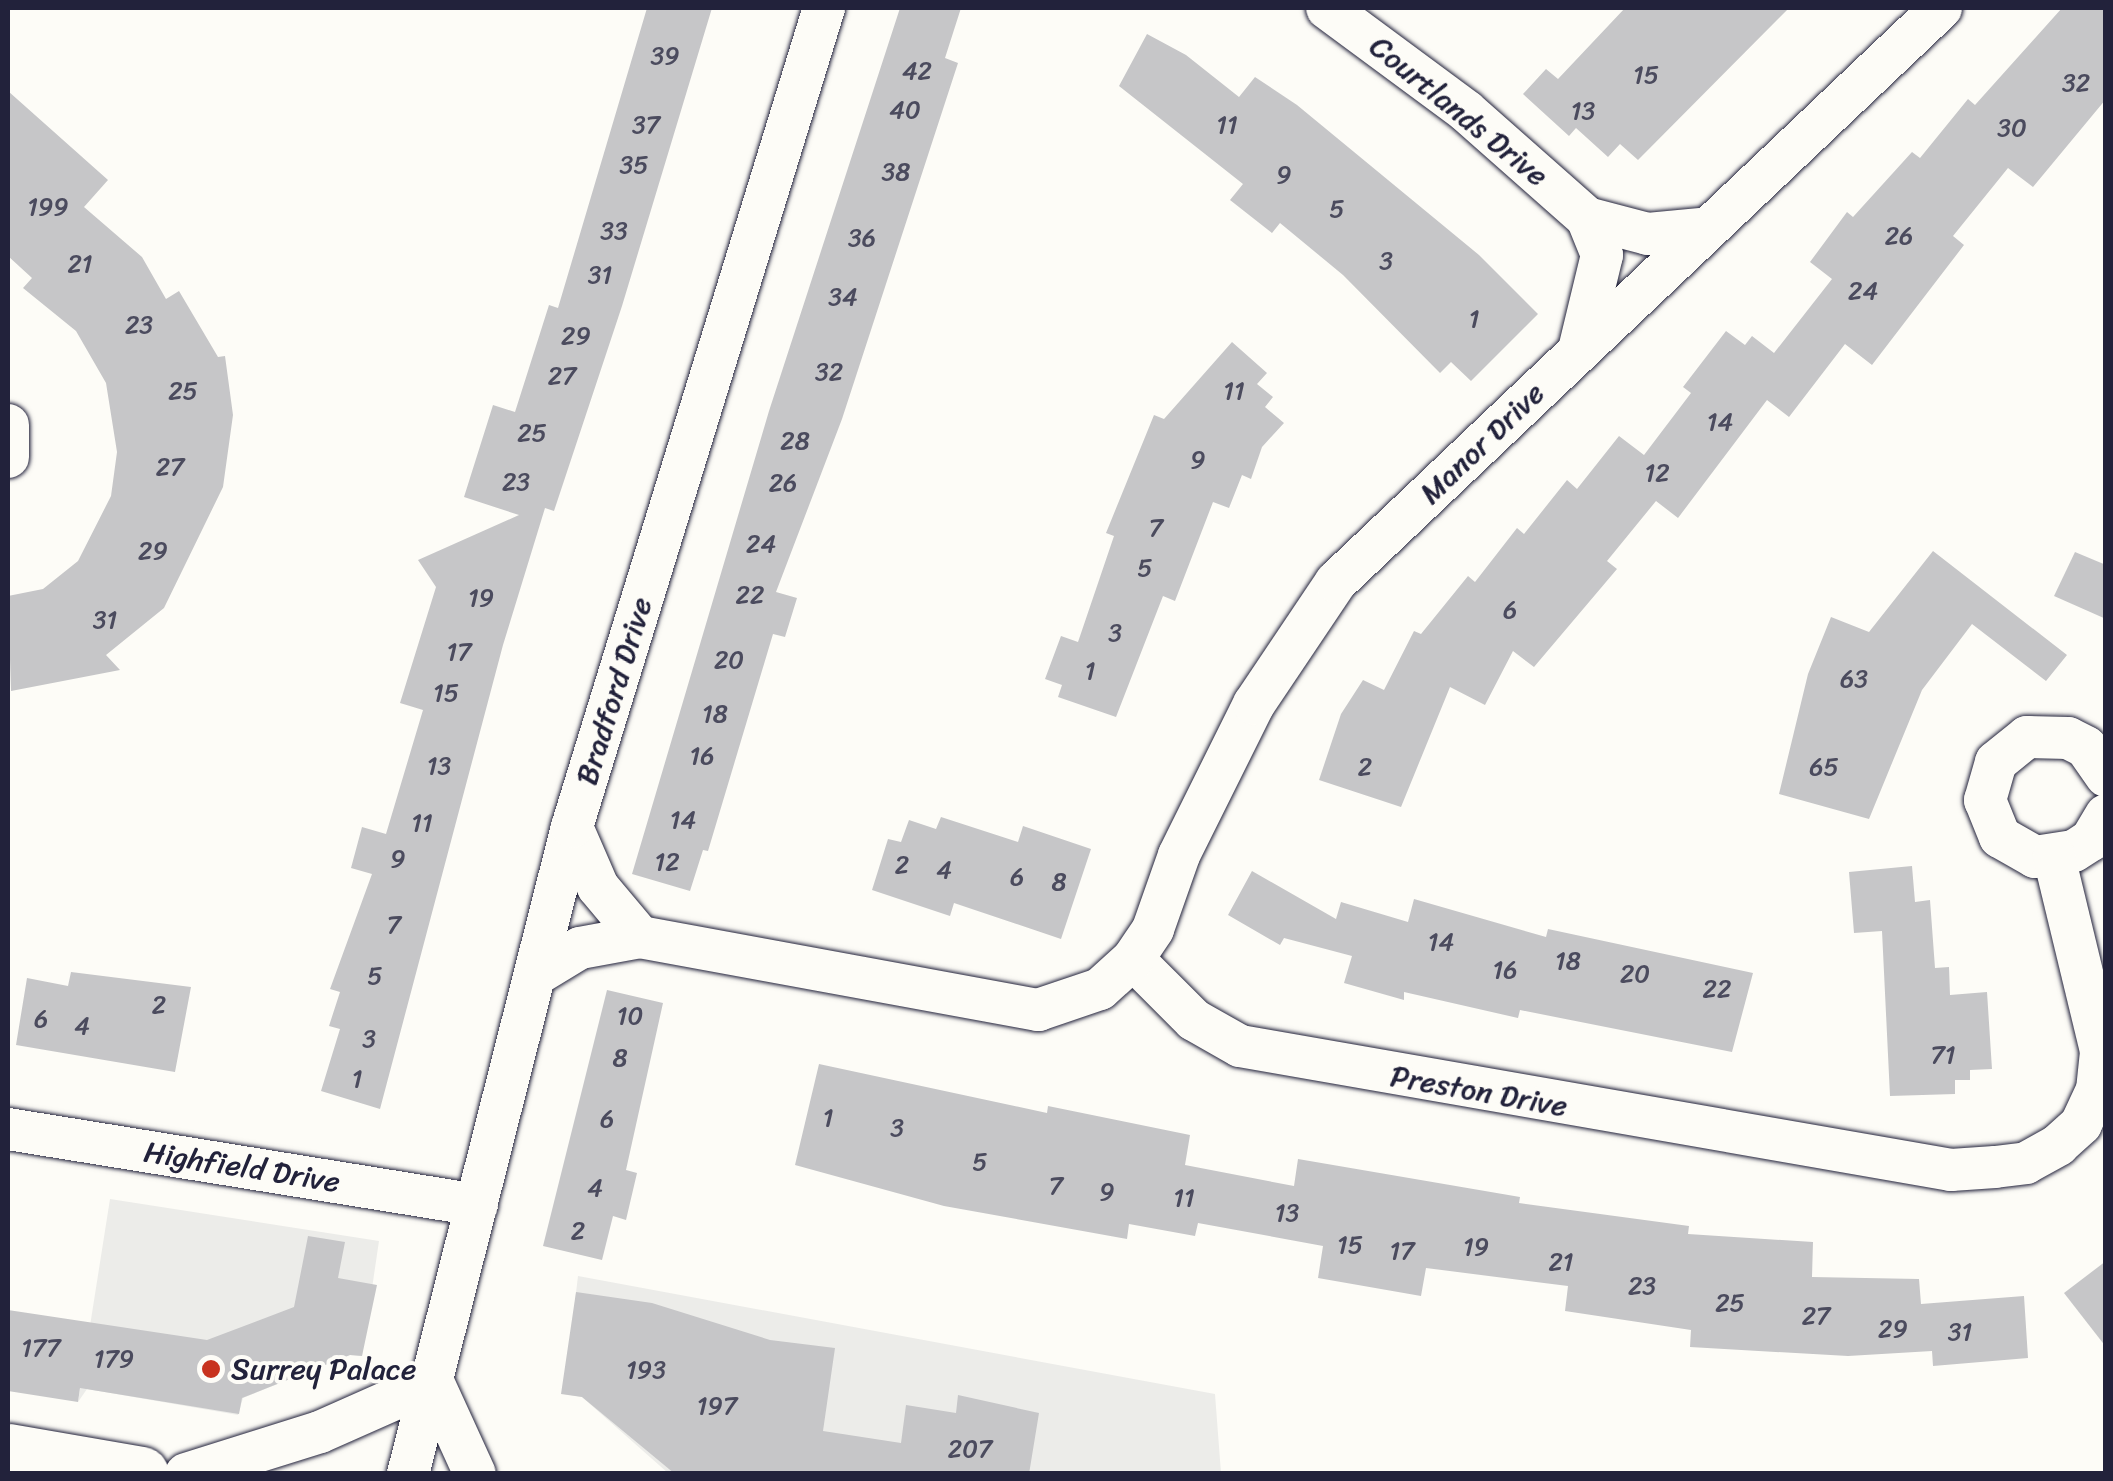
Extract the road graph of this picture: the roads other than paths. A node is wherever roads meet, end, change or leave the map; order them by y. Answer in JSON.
{"nodes":[{"id":1,"x":824,"y":8,"type":"edge"},
{"id":2,"x":1327,"y":8,"type":"edge"},
{"id":3,"x":1941,"y":8,"type":"edge"},
{"id":4,"x":1588,"y":218,"type":"junction"},
{"id":5,"x":1710,"y":228,"type":"junction"},
{"id":6,"x":1578,"y":350,"type":"junction"},
{"id":7,"x":8,"y":425,"type":"edge"},
{"id":8,"x":8,"y":457,"type":"edge"},
{"id":9,"x":2106,"y":776,"type":"edge"},
{"id":10,"x":2106,"y":815,"type":"edge"},
{"id":11,"x":572,"y":827,"type":"junction"},
{"id":12,"x":2054,"y":857,"type":"junction"},
{"id":13,"x":640,"y":938,"type":"junction"},
{"id":14,"x":1133,"y":959,"type":"junction"},
{"id":15,"x":536,"y":974,"type":"junction"},
{"id":16,"x":8,"y":1128,"type":"edge"},
{"id":17,"x":477,"y":1205,"type":"junction"},
{"id":18,"x":433,"y":1382,"type":"junction"},
{"id":19,"x":8,"y":1452,"type":"edge"},
{"id":20,"x":141,"y":1474,"type":"edge"},
{"id":21,"x":186,"y":1474,"type":"edge"},
{"id":22,"x":408,"y":1474,"type":"edge"},
{"id":23,"x":475,"y":1474,"type":"edge"}],
"edges":[{"from":1,"to":11,"type":"street","name":"Bradford Drive"},
{"from":2,"to":4,"type":"street","name":"Courtlands Drive"},
{"from":3,"to":5,"type":"street","name":"Manor Drive"},
{"from":4,"to":5,"type":"street","name":"Courtlands Drive"},
{"from":4,"to":6,"type":"street"},
{"from":5,"to":6,"type":"street","name":"Manor Drive"},
{"from":6,"to":14,"type":"street","name":"Manor Drive"},
{"from":7,"to":8,"type":"street"},
{"from":9,"to":12,"type":"street"},
{"from":10,"to":12,"type":"street"},
{"from":11,"to":13,"type":"street"},
{"from":11,"to":15,"type":"street","name":"Bradford Drive"},
{"from":12,"to":14,"type":"street","name":"Preston Drive"},
{"from":13,"to":14,"type":"street"},
{"from":13,"to":15,"type":"street"},
{"from":15,"to":17,"type":"street","name":"Bradford Drive"},
{"from":16,"to":17,"type":"street","name":"Highfield Drive"},
{"from":17,"to":18,"type":"street","name":"Bradford Drive"},
{"from":18,"to":21,"type":"street"},
{"from":18,"to":22,"type":"street","name":"Bradford Drive"},
{"from":18,"to":23,"type":"street"},
{"from":19,"to":20,"type":"highway"}]}
